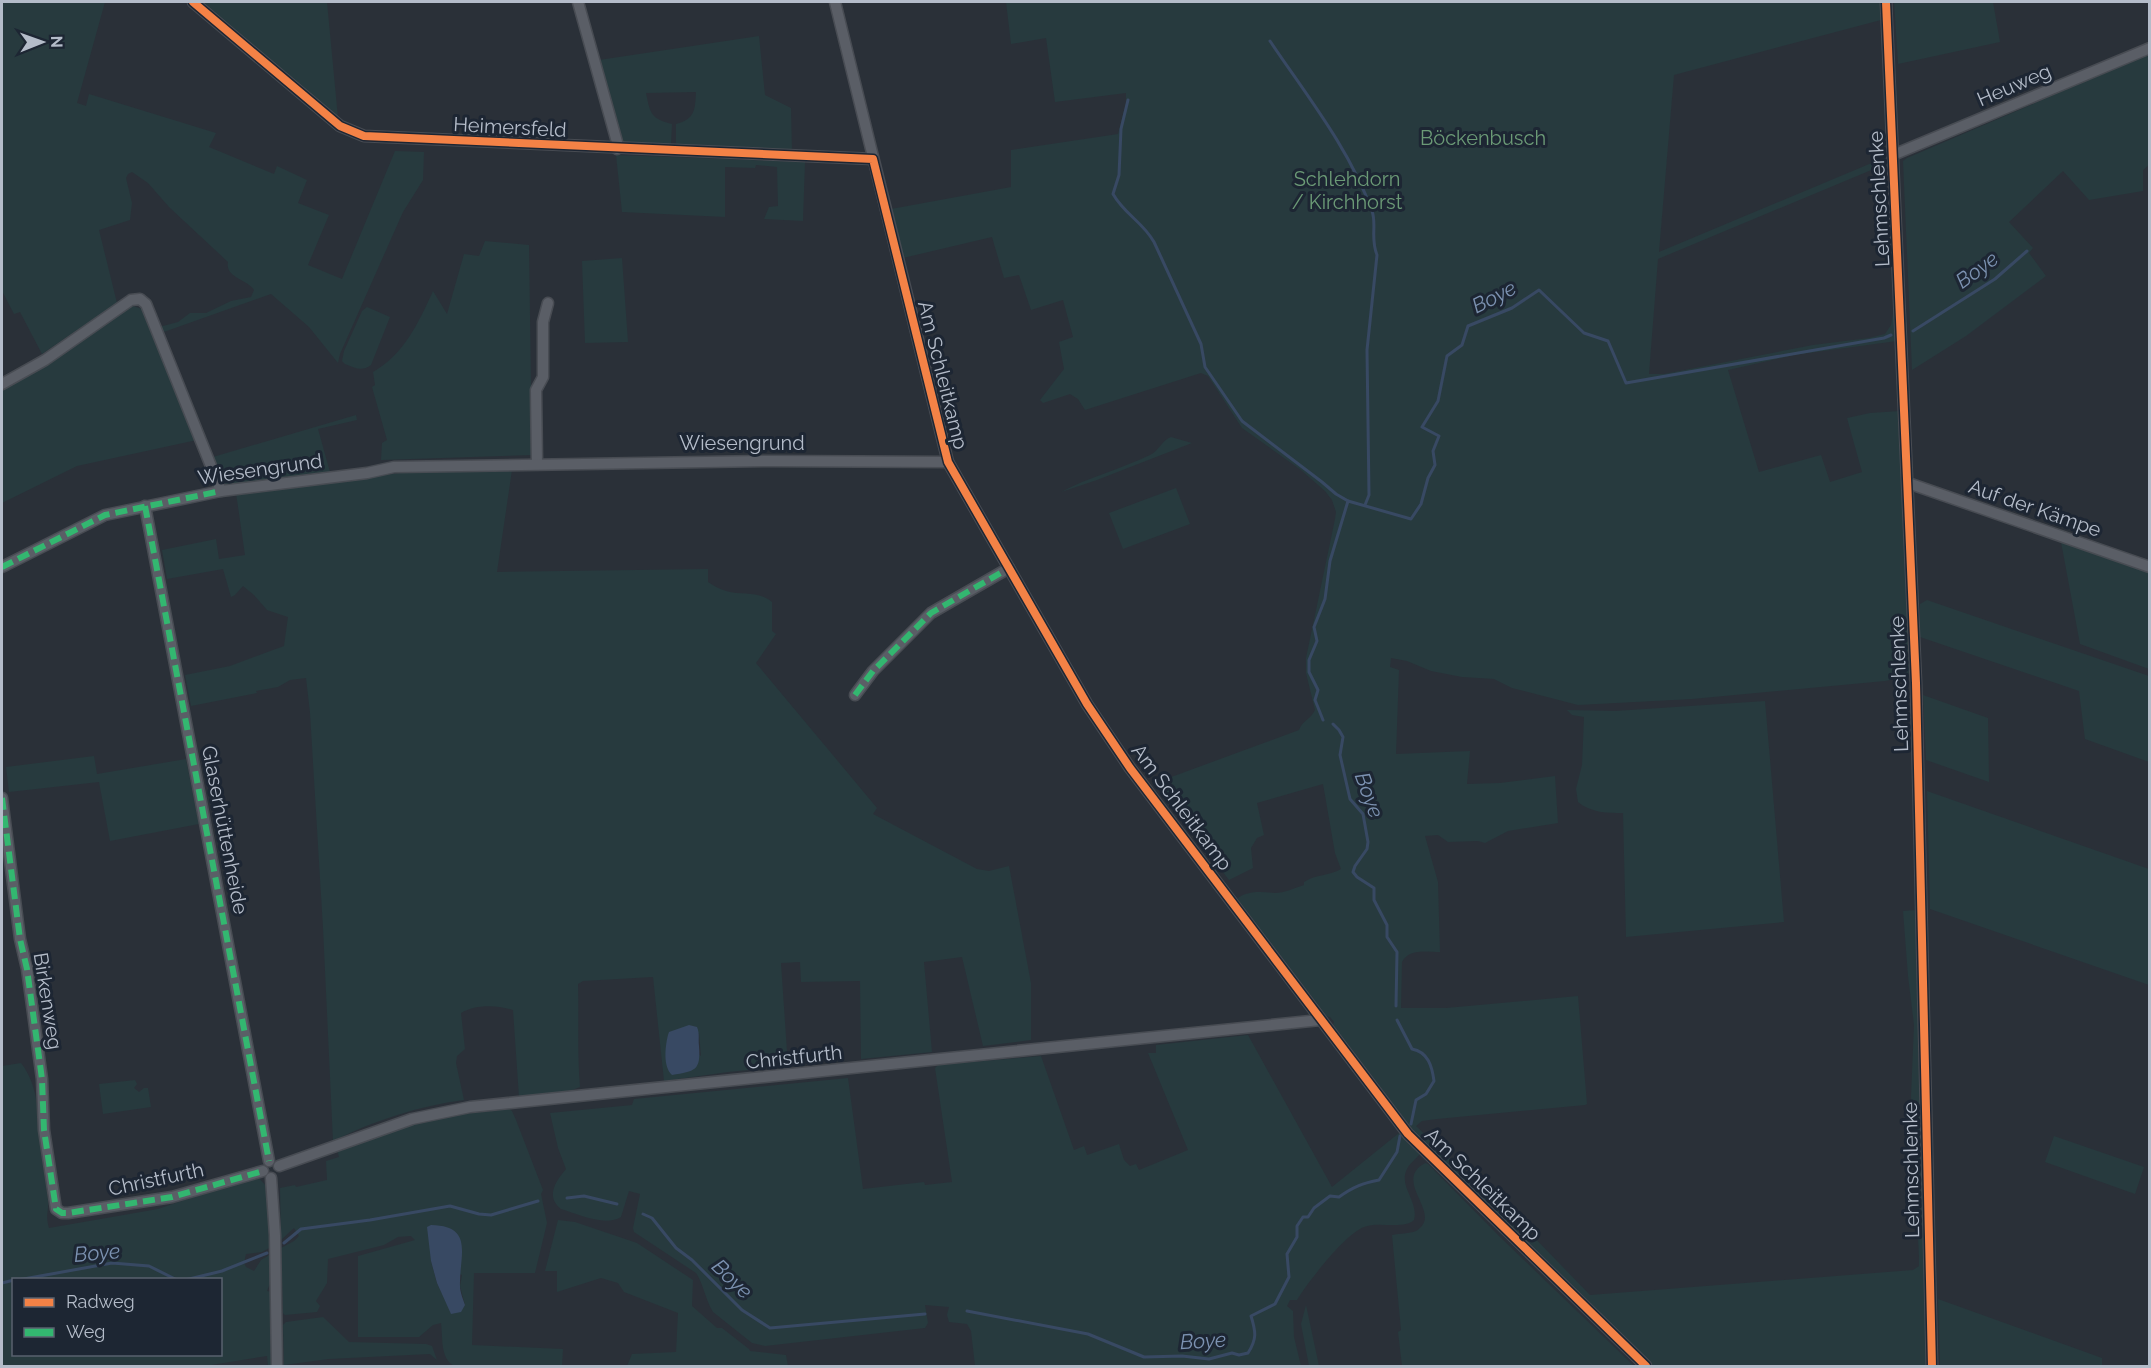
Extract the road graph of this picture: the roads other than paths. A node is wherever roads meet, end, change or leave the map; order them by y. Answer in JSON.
{"nodes":[{"id":1,"x":193,"y":2,"type":"edge"},
{"id":2,"x":578,"y":2,"type":"edge"},
{"id":3,"x":835,"y":2,"type":"edge"},
{"id":4,"x":1886,"y":2,"type":"edge"},
{"id":5,"x":2150,"y":48,"type":"edge"},
{"id":6,"x":617,"y":149,"type":"junction"},
{"id":7,"x":1893,"y":155,"type":"junction"},
{"id":8,"x":873,"y":159,"type":"junction"},
{"id":9,"x":548,"y":303,"type":"dead end"},
{"id":10,"x":2,"y":384,"type":"edge"},
{"id":11,"x":948,"y":462,"type":"junction"},
{"id":12,"x":537,"y":464,"type":"junction"},
{"id":13,"x":1908,"y":483,"type":"junction"},
{"id":14,"x":221,"y":491,"type":"junction"},
{"id":15,"x":145,"y":506,"type":"junction"},
{"id":16,"x":2,"y":567,"type":"edge"},
{"id":17,"x":2150,"y":567,"type":"edge"},
{"id":18,"x":1010,"y":568,"type":"junction"},
{"id":19,"x":855,"y":695,"type":"dead end"},
{"id":20,"x":2,"y":798,"type":"edge"},
{"id":21,"x":1320,"y":1020,"type":"junction"},
{"id":22,"x":274,"y":1163,"type":"junction"},
{"id":23,"x":267,"y":1174,"type":"junction"},
{"id":24,"x":56,"y":1209,"type":"joint"},
{"id":25,"x":277,"y":1366,"type":"edge"},
{"id":26,"x":1646,"y":1366,"type":"edge"},
{"id":27,"x":1932,"y":1366,"type":"edge"}],
"edges":[{"from":1,"to":6,"type":"street","name":"Heimersfeld"},
{"from":2,"to":6,"type":"street"},
{"from":3,"to":8,"type":"street","name":"Am Schleitkamp"},
{"from":4,"to":7,"type":"street","name":"Lehmschlenke"},
{"from":5,"to":7,"type":"street","name":"Heuweg"},
{"from":6,"to":8,"type":"street","name":"Heimersfeld"},
{"from":7,"to":13,"type":"street","name":"Lehmschlenke"},
{"from":8,"to":11,"type":"street","name":"Am Schleitkamp"},
{"from":9,"to":12,"type":"street"},
{"from":10,"to":14,"type":"street"},
{"from":11,"to":12,"type":"street","name":"Wiesengrund"},
{"from":11,"to":18,"type":"street","name":"Am Schleitkamp"},
{"from":12,"to":14,"type":"street","name":"Wiesengrund"},
{"from":13,"to":17,"type":"street","name":"Auf der Kämpe"},
{"from":13,"to":27,"type":"street","name":"Lehmschlenke"},
{"from":14,"to":15,"type":"street","name":"Wiesengrund"},
{"from":15,"to":16,"type":"street","name":"Wiesengrund"},
{"from":15,"to":22,"type":"street","name":"Glaserhüttenheide"},
{"from":18,"to":19,"type":"street"},
{"from":18,"to":21,"type":"street","name":"Am Schleitkamp"},
{"from":20,"to":24,"type":"street","name":"Birkenweg"},
{"from":21,"to":22,"type":"street","name":"Christfurth"},
{"from":21,"to":26,"type":"street","name":"Am Schleitkamp"},
{"from":22,"to":23,"type":"street"},
{"from":23,"to":24,"type":"street","name":"Christfurth"},
{"from":23,"to":25,"type":"street"}]}
